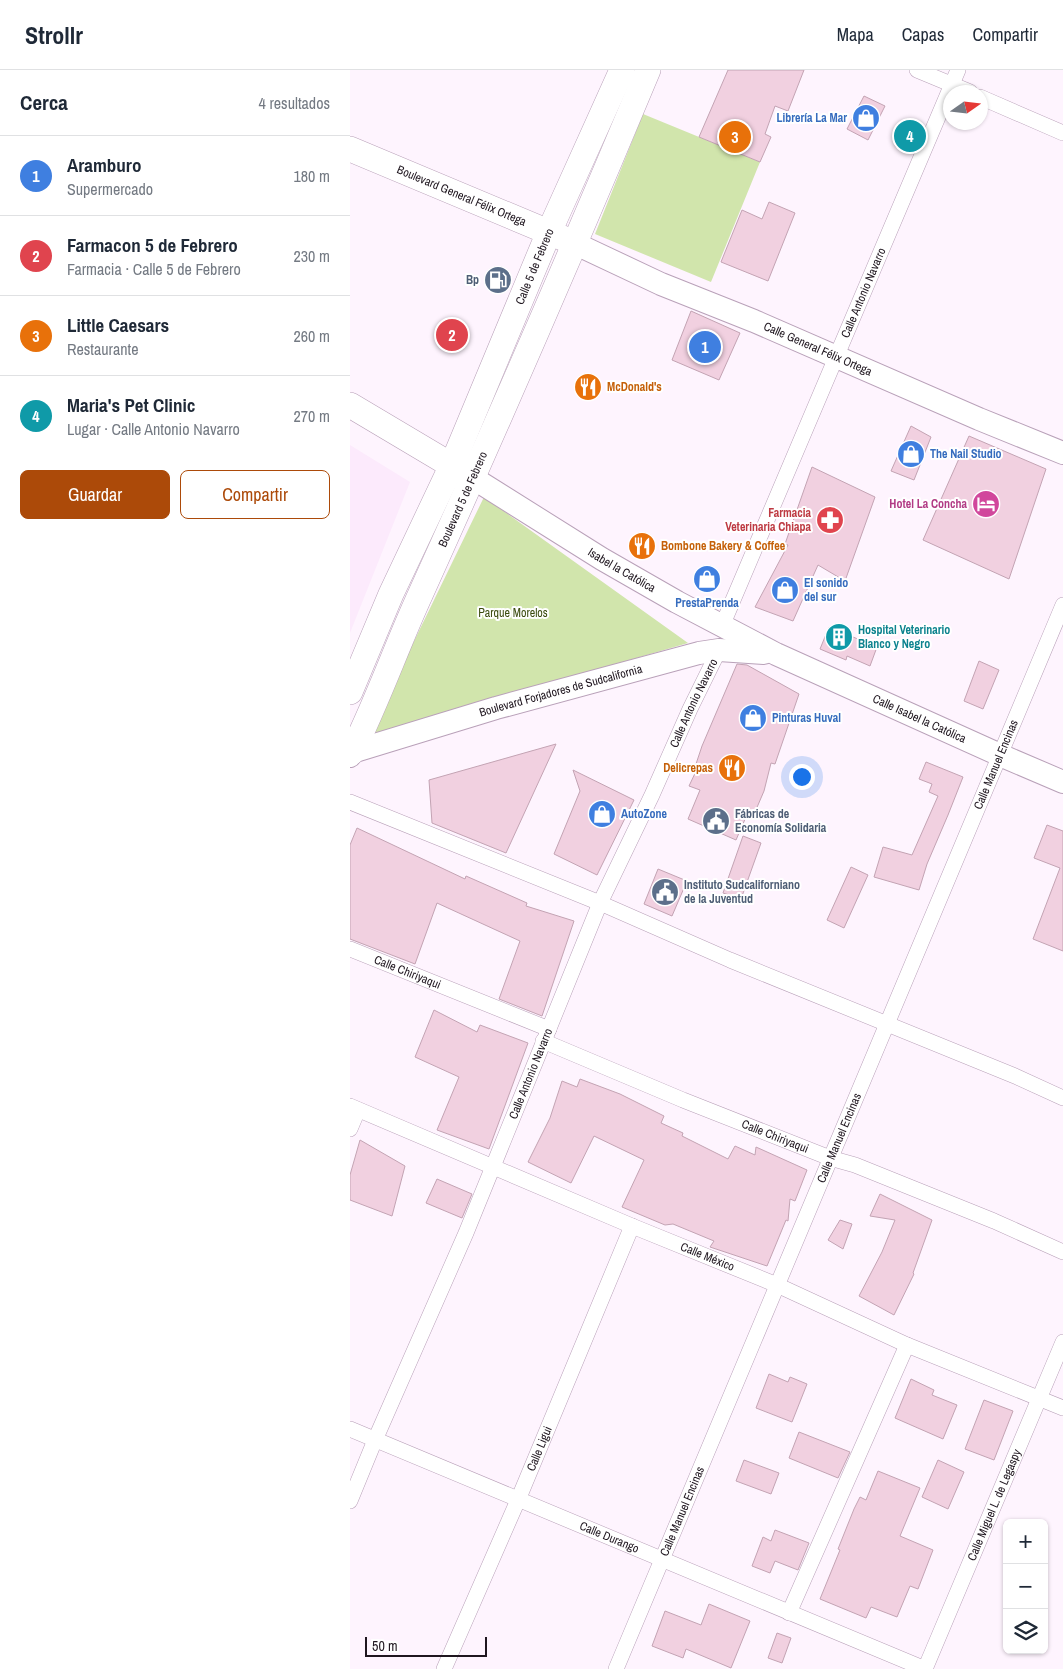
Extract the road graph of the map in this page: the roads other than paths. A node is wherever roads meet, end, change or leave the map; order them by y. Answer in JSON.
{"nodes":[{"id":1,"x":622,"y":70,"type":"edge"},
{"id":2,"x":648,"y":70,"type":"edge"},
{"id":3,"x":916,"y":70,"type":"edge"},
{"id":4,"x":958,"y":70,"type":"edge"},
{"id":5,"x":952,"y":85,"type":"joint"},
{"id":6,"x":988,"y":100,"type":"edge"},
{"id":7,"x":943,"y":106,"type":"edge"},
{"id":8,"x":1063,"y":133,"type":"edge"},
{"id":9,"x":350,"y":149,"type":"edge"},
{"id":10,"x":549,"y":232,"type":"junction"},
{"id":11,"x":574,"y":243,"type":"junction"},
{"id":12,"x":836,"y":357,"type":"junction"},
{"id":13,"x":350,"y":405,"type":"edge"},
{"id":14,"x":1063,"y":453,"type":"edge"},
{"id":15,"x":452,"y":466,"type":"junction"},
{"id":16,"x":473,"y":478,"type":"junction"},
{"id":17,"x":1063,"y":605,"type":"edge"},
{"id":18,"x":722,"y":626,"type":"junction"},
{"id":19,"x":719,"y":650,"type":"junction"},
{"id":20,"x":776,"y":654,"type":"junction"},
{"id":21,"x":350,"y":692,"type":"edge"},
{"id":22,"x":359,"y":723,"type":"edge"},
{"id":23,"x":351,"y":753,"type":"edge"},
{"id":24,"x":1000,"y":755,"type":"junction"},
{"id":25,"x":1063,"y":782,"type":"edge"},
{"id":26,"x":350,"y":802,"type":"edge"},
{"id":27,"x":600,"y":903,"type":"junction"},
{"id":28,"x":350,"y":949,"type":"edge"},
{"id":29,"x":887,"y":1024,"type":"junction"},
{"id":30,"x":546,"y":1035,"type":"junction"},
{"id":31,"x":1063,"y":1098,"type":"edge"},
{"id":32,"x":354,"y":1108,"type":"edge"},
{"id":33,"x":350,"y":1129,"type":"edge"},
{"id":34,"x":830,"y":1158,"type":"junction"},
{"id":35,"x":492,"y":1166,"type":"junction"},
{"id":36,"x":632,"y":1226,"type":"junction"},
{"id":37,"x":1063,"y":1252,"type":"edge"},
{"id":38,"x":777,"y":1285,"type":"junction"},
{"id":39,"x":1063,"y":1342,"type":"edge"},
{"id":40,"x":907,"y":1345,"type":"junction"},
{"id":41,"x":1040,"y":1398,"type":"junction"},
{"id":42,"x":1063,"y":1408,"type":"edge"},
{"id":43,"x":350,"y":1430,"type":"edge"},
{"id":44,"x":375,"y":1440,"type":"junction"},
{"id":45,"x":518,"y":1500,"type":"junction"},
{"id":46,"x":350,"y":1501,"type":"edge"},
{"id":47,"x":662,"y":1559,"type":"junction"},
{"id":48,"x":789,"y":1613,"type":"junction"},
{"id":49,"x":444,"y":1669,"type":"edge"},
{"id":50,"x":616,"y":1669,"type":"edge"},
{"id":51,"x":925,"y":1669,"type":"edge"}],
"edges":[{"from":1,"to":10,"type":"main road","name":"Calle 5 de Febrero"},
{"from":2,"to":11,"type":"main road"},
{"from":3,"to":5,"type":"street"},
{"from":4,"to":5,"type":"street","name":"Calle Antonio Navarro"},
{"from":6,"to":8,"type":"street"},
{"from":7,"to":12,"type":"street","name":"Calle Antonio Navarro"},
{"from":9,"to":10,"type":"main road","name":"Boulevard General Félix Ortega"},
{"from":10,"to":11,"type":"main road","name":"Boulevard General Félix Ortega"},
{"from":10,"to":15,"type":"main road","name":"Calle 5 de Febrero"},
{"from":11,"to":12,"type":"street","name":"Calle General Félix Ortega"},
{"from":11,"to":16,"type":"main road","name":"Boulevard 5 de Febrero"},
{"from":12,"to":14,"type":"street","name":"Calle General Félix Ortega"},
{"from":12,"to":18,"type":"street","name":"Calle Antonio Navarro"},
{"from":13,"to":15,"type":"main road"},
{"from":15,"to":16,"type":"main road"},
{"from":15,"to":21,"type":"main road","name":"Boulevard 5 de Febrero"},
{"from":16,"to":18,"type":"street","name":"Isabel la Católica"},
{"from":16,"to":22,"type":"main road","name":"Boulevard 5 de Febrero"},
{"from":17,"to":24,"type":"street","name":"Calle Manuel Encinas"},
{"from":18,"to":20,"type":"street","name":"Isabel la Católica"},
{"from":19,"to":20,"type":"street","name":"Boulevard Forjadores de Sudcalifornia"},
{"from":19,"to":23,"type":"street","name":"Boulevard Forjadores de Sudcalifornia"},
{"from":19,"to":27,"type":"street","name":"Calle Antonio Navarro"},
{"from":20,"to":24,"type":"street","name":"Calle Isabel la Católica"},
{"from":22,"to":23,"type":"main road","name":"Boulevard 5 de Febrero"},
{"from":24,"to":25,"type":"street","name":"Calle Isabel la Católica"},
{"from":24,"to":29,"type":"street","name":"Calle Manuel Encinas"},
{"from":26,"to":27,"type":"street"},
{"from":27,"to":29,"type":"street"},
{"from":27,"to":30,"type":"street","name":"Calle Antonio Navarro"},
{"from":28,"to":30,"type":"street","name":"Calle Chiriyaqui"},
{"from":29,"to":31,"type":"street"},
{"from":29,"to":34,"type":"street","name":"Calle Manuel Encinas"},
{"from":30,"to":34,"type":"street","name":"Calle Chiriyaqui"},
{"from":30,"to":35,"type":"street","name":"Calle Antonio Navarro"},
{"from":32,"to":33,"type":"street"},
{"from":32,"to":35,"type":"street","name":"Calle México"},
{"from":34,"to":37,"type":"street","name":"Calle Chiriyaqui"},
{"from":34,"to":38,"type":"street","name":"Calle Manuel Encinas"},
{"from":35,"to":36,"type":"street","name":"Calle México"},
{"from":35,"to":44,"type":"street","name":"Calle Antonio Navarro"},
{"from":36,"to":38,"type":"street","name":"Calle México"},
{"from":36,"to":45,"type":"street","name":"Calle Ligui"},
{"from":38,"to":40,"type":"street","name":"Calle México"},
{"from":38,"to":47,"type":"street","name":"Calle Manuel Encinas"},
{"from":39,"to":41,"type":"street","name":"Calle Miguel L. de Legaspy"},
{"from":40,"to":41,"type":"street","name":"Calle México"},
{"from":40,"to":48,"type":"street"},
{"from":41,"to":42,"type":"street","name":"Calle México"},
{"from":41,"to":51,"type":"street","name":"Calle Miguel L. de Legaspy"},
{"from":43,"to":44,"type":"street","name":"Calle Durango"},
{"from":44,"to":45,"type":"street","name":"Calle Durango"},
{"from":44,"to":46,"type":"street","name":"Calle Antonio Navarro"},
{"from":45,"to":47,"type":"street","name":"Calle Durango"},
{"from":45,"to":49,"type":"street","name":"Calle Ligui"},
{"from":47,"to":48,"type":"street","name":"Calle Durango"},
{"from":47,"to":50,"type":"street","name":"Calle Manuel Encinas"},
{"from":48,"to":51,"type":"street","name":"Calle Durango"}]}
